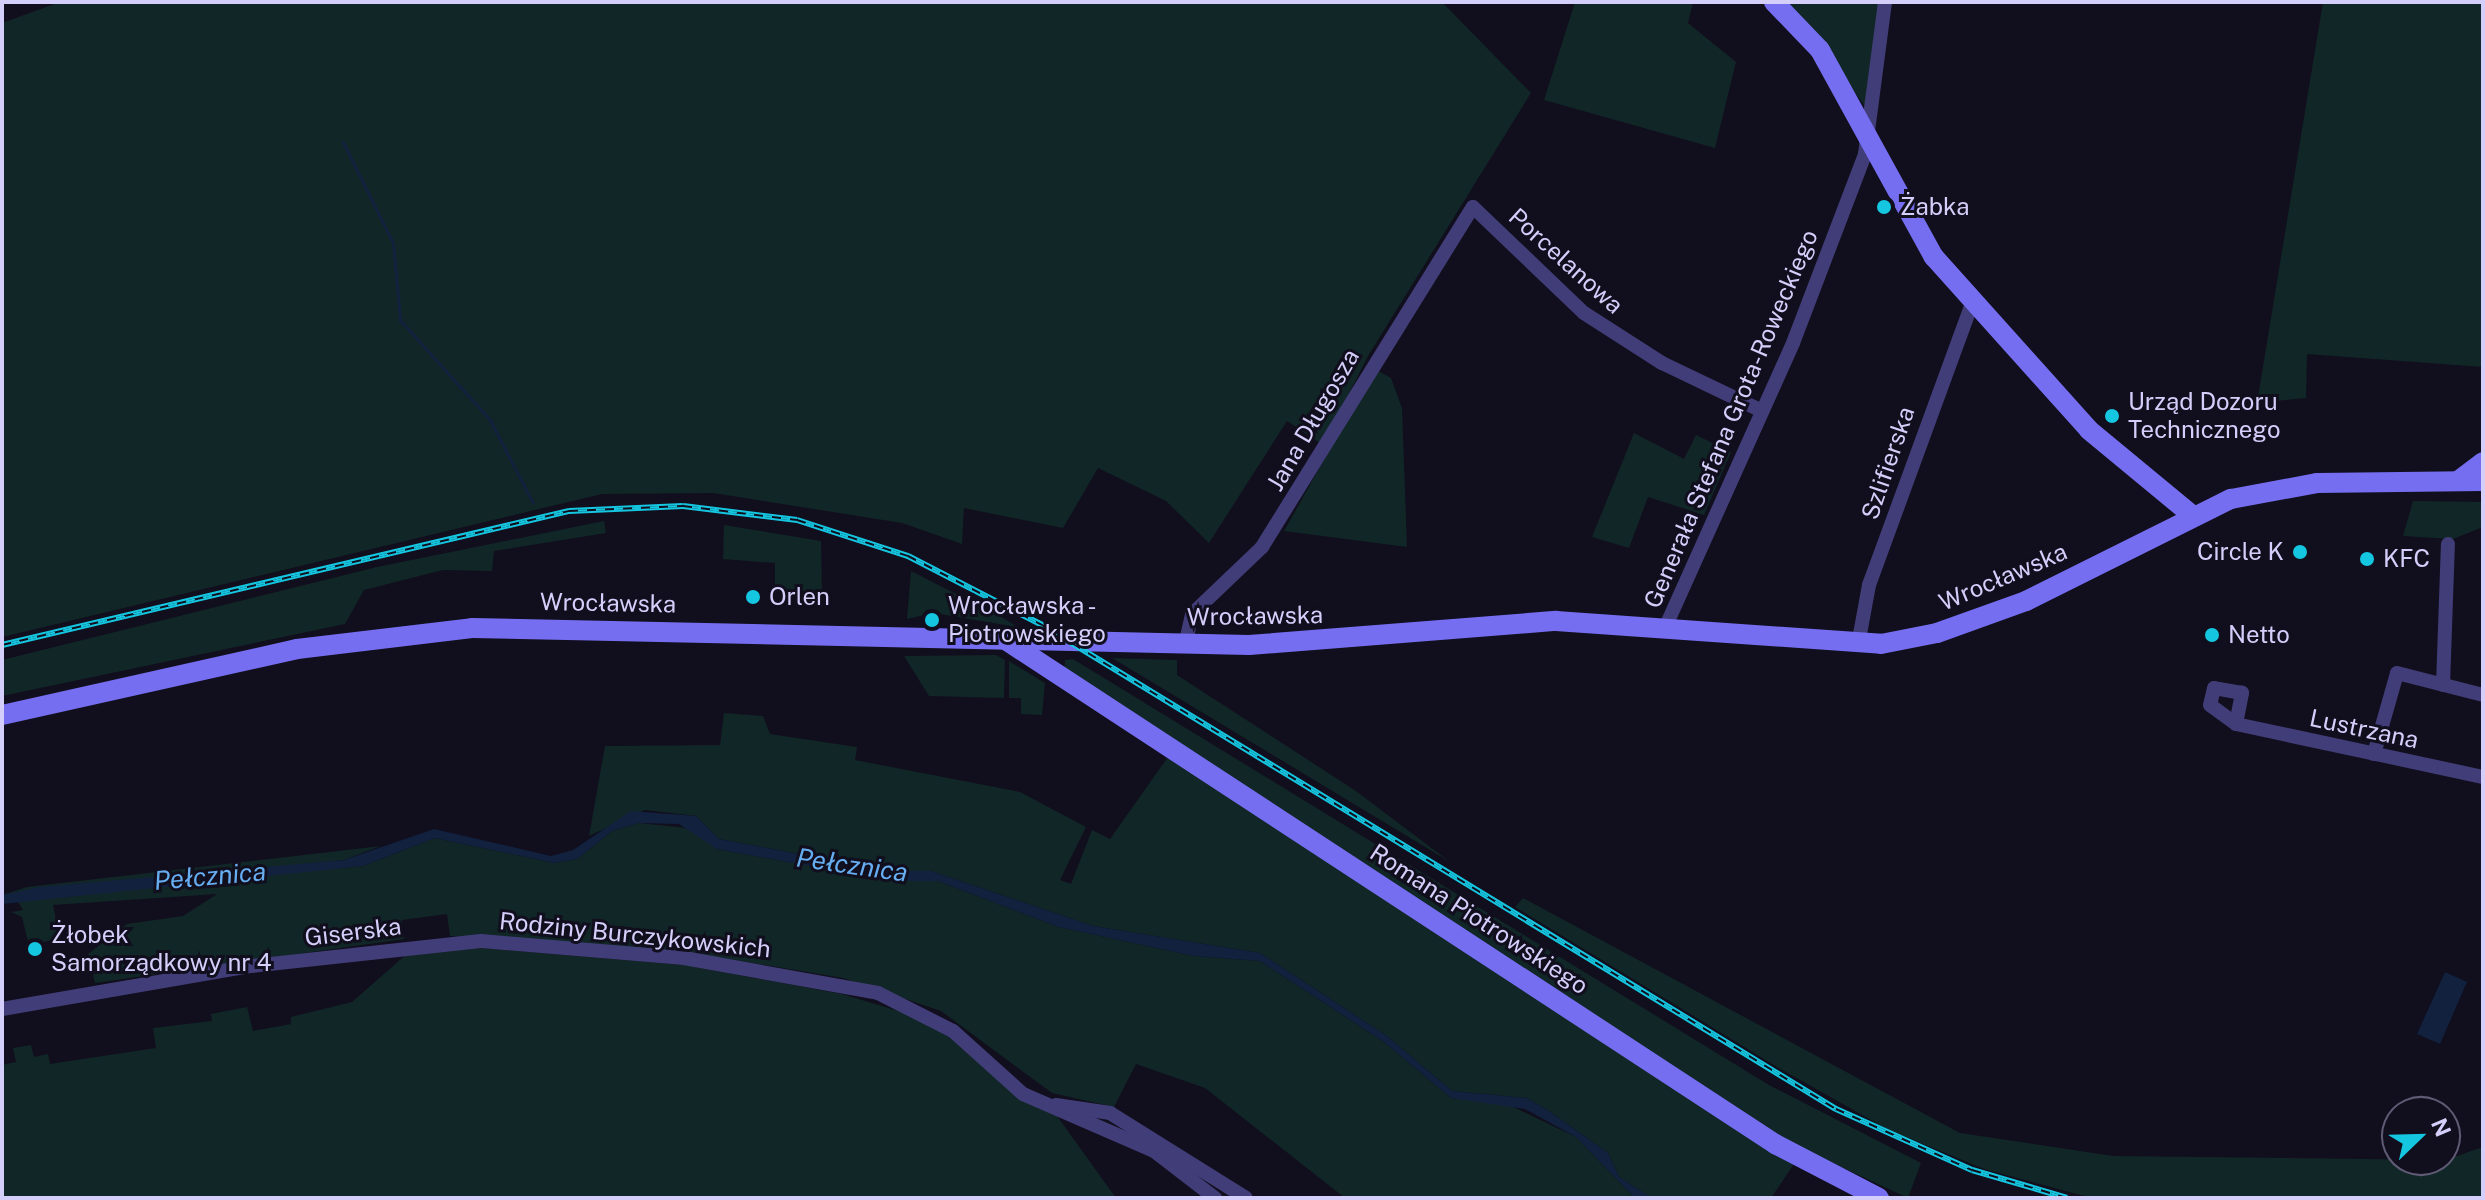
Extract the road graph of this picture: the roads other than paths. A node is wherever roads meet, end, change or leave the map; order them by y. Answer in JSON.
{"nodes":[{"id":1,"x":1774,"y":2,"type":"edge"},
{"id":2,"x":1885,"y":2,"type":"edge"},
{"id":3,"x":1869,"y":138,"type":"junction"},
{"id":4,"x":1473,"y":207,"type":"joint"},
{"id":5,"x":1973,"y":301,"type":"junction"},
{"id":6,"x":1760,"y":410,"type":"junction"},
{"id":7,"x":2483,"y":462,"type":"edge"},
{"id":8,"x":2458,"y":481,"type":"junction"},
{"id":9,"x":2483,"y":481,"type":"edge"},
{"id":10,"x":2193,"y":516,"type":"junction"},
{"id":11,"x":2448,"y":544,"type":"dead end"},
{"id":12,"x":1665,"y":628,"type":"junction"},
{"id":13,"x":1007,"y":641,"type":"junction"},
{"id":14,"x":1041,"y":642,"type":"junction"},
{"id":15,"x":1185,"y":645,"type":"junction"},
{"id":16,"x":1858,"y":645,"type":"junction"},
{"id":17,"x":1055,"y":677,"type":"junction"},
{"id":18,"x":2443,"y":685,"type":"junction"},
{"id":19,"x":2483,"y":695,"type":"edge"},
{"id":20,"x":2,"y":715,"type":"edge"},
{"id":21,"x":2236,"y":724,"type":"dead end"},
{"id":22,"x":2374,"y":754,"type":"junction"},
{"id":23,"x":2483,"y":777,"type":"edge"},
{"id":24,"x":425,"y":946,"type":"joint"},
{"id":25,"x":2,"y":1009,"type":"edge"},
{"id":26,"x":1042,"y":1102,"type":"junction"},
{"id":27,"x":1215,"y":1198,"type":"edge"},
{"id":28,"x":1246,"y":1198,"type":"edge"},
{"id":29,"x":1879,"y":1198,"type":"edge"}],
"edges":[{"from":1,"to":3,"type":"main road"},
{"from":2,"to":3,"type":"street","name":"Generała Stefana Grota-Roweckiego"},
{"from":3,"to":5,"type":"main road"},
{"from":3,"to":6,"type":"street","name":"Generała Stefana Grota-Roweckiego"},
{"from":4,"to":6,"type":"street","name":"Porcelanowa"},
{"from":4,"to":15,"type":"street","name":"Jana Długosza"},
{"from":5,"to":10,"type":"main road"},
{"from":5,"to":16,"type":"street","name":"Szlifierska"},
{"from":6,"to":12,"type":"street","name":"Generała Stefana Grota-Roweckiego"},
{"from":7,"to":8,"type":"main road"},
{"from":8,"to":9,"type":"main road","name":"Wrocławska"},
{"from":8,"to":10,"type":"main road","name":"Wrocławska"},
{"from":10,"to":16,"type":"main road","name":"Wrocławska"},
{"from":11,"to":18,"type":"street"},
{"from":12,"to":15,"type":"main road","name":"Wrocławska"},
{"from":12,"to":16,"type":"main road","name":"Wrocławska"},
{"from":13,"to":14,"type":"main road","name":"Wrocławska"},
{"from":13,"to":17,"type":"main road","name":"Romana Piotrowskiego"},
{"from":13,"to":20,"type":"main road","name":"Wrocławska"},
{"from":14,"to":15,"type":"main road","name":"Wrocławska"},
{"from":14,"to":17,"type":"main road"},
{"from":17,"to":29,"type":"main road","name":"Romana Piotrowskiego"},
{"from":18,"to":19,"type":"street"},
{"from":18,"to":22,"type":"street"},
{"from":21,"to":22,"type":"street","name":"Lustrzana"},
{"from":22,"to":23,"type":"street","name":"Lustrzana"},
{"from":24,"to":25,"type":"street","name":"Giserska"},
{"from":24,"to":26,"type":"street","name":"Rodziny Burczykowskich"},
{"from":26,"to":27,"type":"street","name":"Rodziny Burczykowskich"},
{"from":26,"to":28,"type":"street","name":"Rodziny Burczykowskich"}]}
